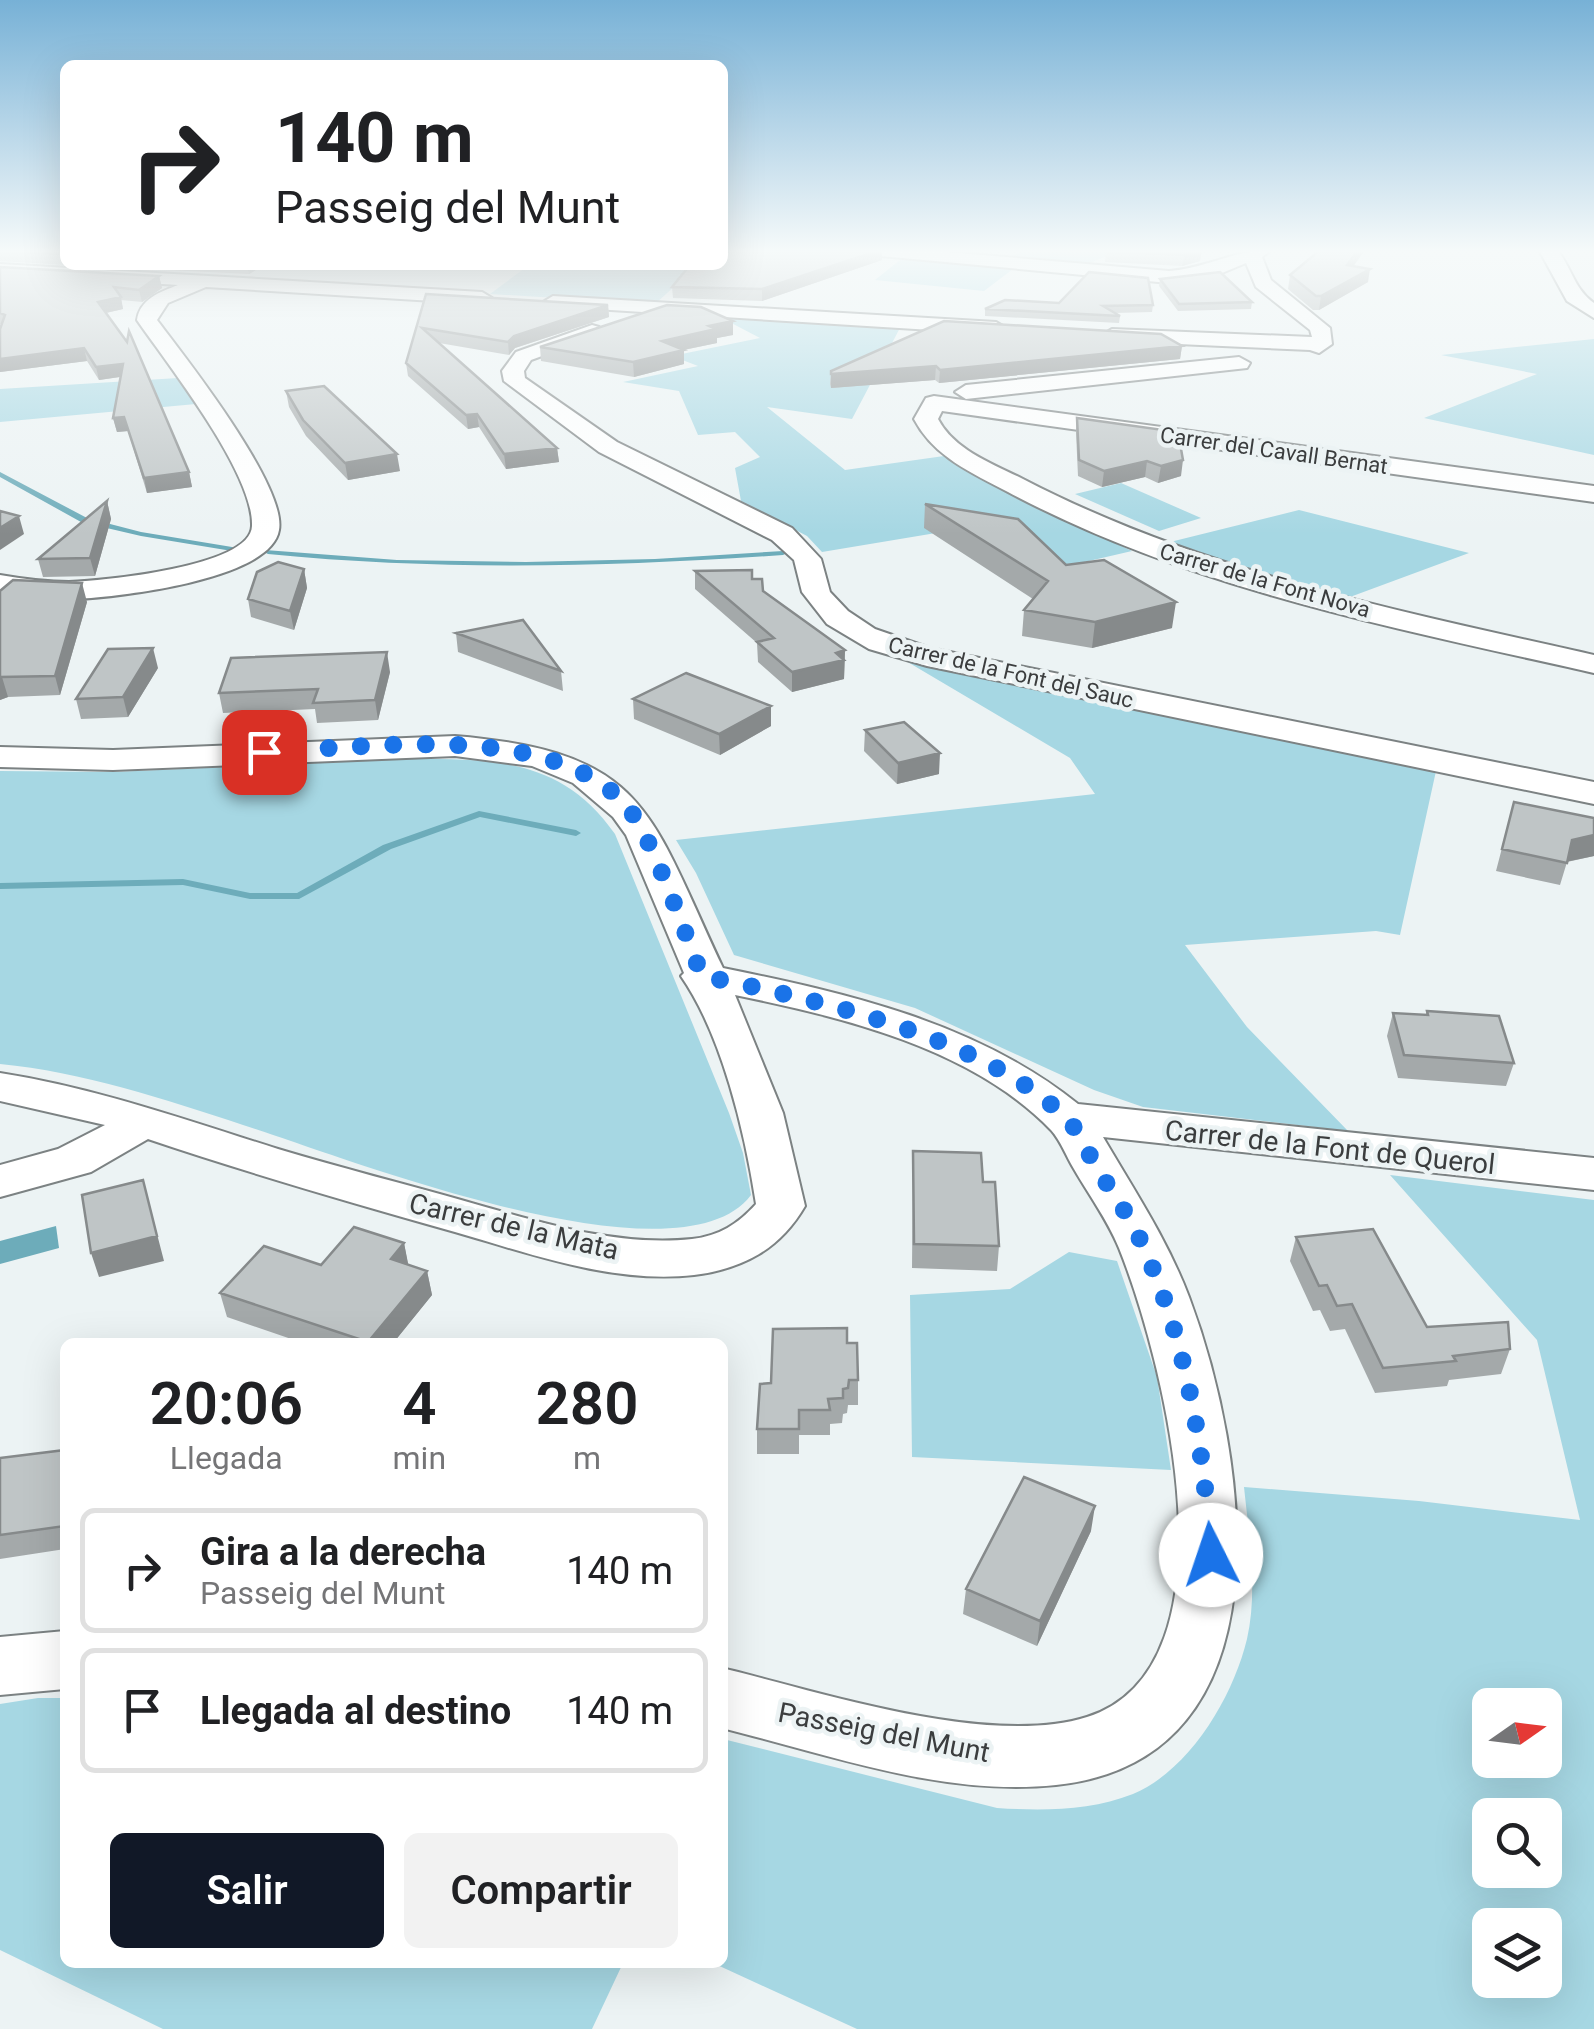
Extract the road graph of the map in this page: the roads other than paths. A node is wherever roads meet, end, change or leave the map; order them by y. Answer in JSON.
{"nodes":[{"id":1,"x":166,"y":345,"type":"edge"},
{"id":2,"x":557,"y":345,"type":"edge"},
{"id":3,"x":1321,"y":345,"type":"edge"},
{"id":4,"x":934,"y":403,"type":"junction"},
{"id":5,"x":1594,"y":495,"type":"edge"},
{"id":6,"x":1594,"y":517,"type":"edge"},
{"id":7,"x":0,"y":584,"type":"edge"},
{"id":8,"x":1594,"y":664,"type":"edge"},
{"id":9,"x":0,"y":757,"type":"edge"},
{"id":10,"x":1594,"y":793,"type":"edge"},
{"id":11,"x":702,"y":976,"type":"junction"},
{"id":12,"x":0,"y":1087,"type":"edge"},
{"id":13,"x":1067,"y":1118,"type":"junction"},
{"id":14,"x":141,"y":1121,"type":"junction"},
{"id":15,"x":1594,"y":1174,"type":"edge"},
{"id":16,"x":0,"y":1181,"type":"edge"},
{"id":17,"x":60,"y":1660,"type":"edge"},
{"id":18,"x":0,"y":1666,"type":"edge"},
{"id":19,"x":728,"y":1699,"type":"edge"}],
"edges":[{"from":1,"to":7,"type":"street"},
{"from":2,"to":10,"type":"street","name":"Carrer de la Font del Sauc"},
{"from":3,"to":4,"type":"street"},
{"from":4,"to":5,"type":"street","name":"Carrer del Cavall Bernat"},
{"from":4,"to":8,"type":"street","name":"Carrer de la Font Nova"},
{"from":5,"to":6,"type":"street"},
{"from":9,"to":11,"type":"street"},
{"from":11,"to":13,"type":"street","name":"Passeig del Munt"},
{"from":11,"to":14,"type":"street","name":"Carrer de la Mata"},
{"from":12,"to":14,"type":"street","name":"Carrer de la Mata"},
{"from":13,"to":15,"type":"street","name":"Carrer de la Font de Querol"},
{"from":13,"to":19,"type":"street","name":"Passeig del Munt"},
{"from":14,"to":16,"type":"street"},
{"from":17,"to":18,"type":"street"}]}
